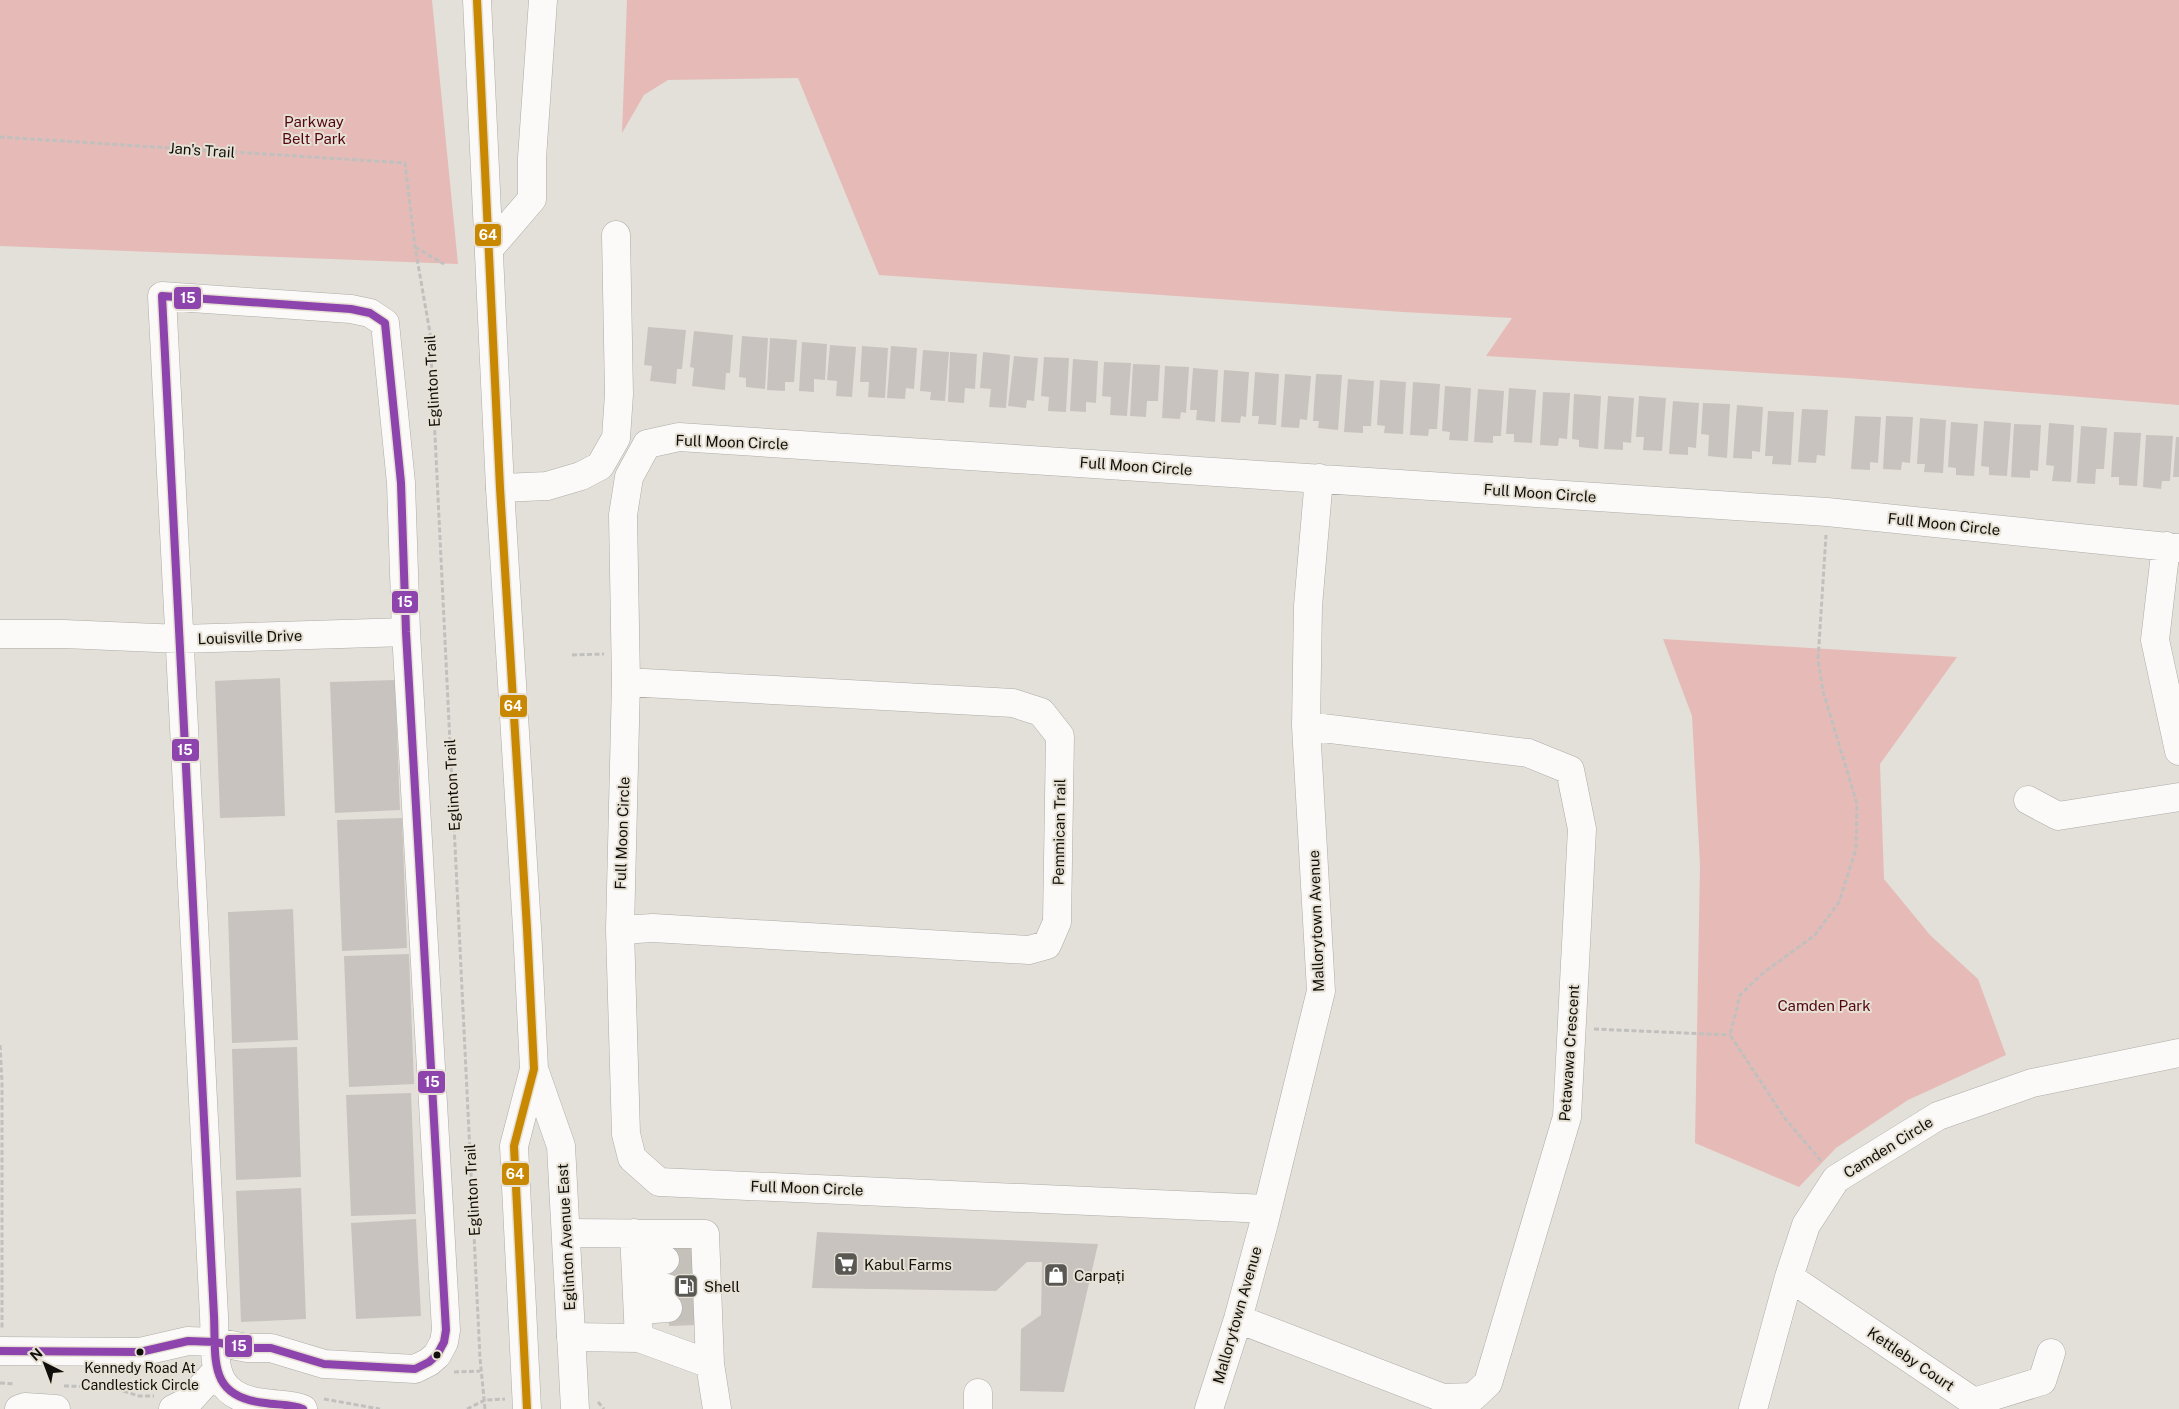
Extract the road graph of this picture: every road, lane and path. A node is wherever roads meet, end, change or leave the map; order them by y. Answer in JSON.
{"nodes":[{"id":1,"x":477,"y":0,"type":"edge"},
{"id":2,"x":543,"y":0,"type":"edge"},
{"id":3,"x":0,"y":137,"type":"edge"},
{"id":4,"x":405,"y":163,"type":"joint"},
{"id":5,"x":616,"y":235,"type":"dead end"},
{"id":6,"x":415,"y":247,"type":"junction"},
{"id":7,"x":489,"y":249,"type":"junction"},
{"id":8,"x":444,"y":264,"type":"dead end"},
{"id":9,"x":1319,"y":478,"type":"junction"},
{"id":10,"x":500,"y":488,"type":"junction"},
{"id":11,"x":1827,"y":512,"type":"junction"},
{"id":12,"x":2172,"y":547,"type":"edge"},
{"id":13,"x":406,"y":632,"type":"junction"},
{"id":14,"x":0,"y":634,"type":"edge"},
{"id":15,"x":180,"y":639,"type":"junction"},
{"id":16,"x":607,"y":654,"type":"dead end"},
{"id":17,"x":572,"y":655,"type":"dead end"},
{"id":18,"x":626,"y":682,"type":"junction"},
{"id":19,"x":1306,"y":726,"type":"junction"},
{"id":20,"x":2179,"y":751,"type":"edge"},
{"id":21,"x":2179,"y":797,"type":"edge"},
{"id":22,"x":2028,"y":800,"type":"dead end"},
{"id":23,"x":620,"y":930,"type":"junction"},
{"id":24,"x":1572,"y":1028,"type":"junction"},
{"id":25,"x":1730,"y":1035,"type":"junction"},
{"id":26,"x":0,"y":1045,"type":"edge"},
{"id":27,"x":2179,"y":1053,"type":"edge"},
{"id":28,"x":534,"y":1069,"type":"junction"},
{"id":29,"x":1836,"y":1179,"type":"junction"},
{"id":30,"x":1267,"y":1209,"type":"junction"},
{"id":31,"x":566,"y":1232,"type":"junction"},
{"id":32,"x":634,"y":1233,"type":"junction"},
{"id":33,"x":665,"y":1260,"type":"tunnel mouth"},
{"id":34,"x":636,"y":1261,"type":"junction"},
{"id":35,"x":1789,"y":1277,"type":"junction"},
{"id":36,"x":667,"y":1298,"type":"tunnel mouth"},
{"id":37,"x":638,"y":1300,"type":"junction"},
{"id":38,"x":1238,"y":1319,"type":"junction"},
{"id":39,"x":571,"y":1337,"type":"junction"},
{"id":40,"x":639,"y":1338,"type":"junction"},
{"id":41,"x":215,"y":1342,"type":"junction"},
{"id":42,"x":1,"y":1351,"type":"edge"},
{"id":43,"x":2051,"y":1353,"type":"dead end"},
{"id":44,"x":710,"y":1364,"type":"junction"},
{"id":45,"x":216,"y":1370,"type":"junction"},
{"id":46,"x":480,"y":1371,"type":"junction"},
{"id":47,"x":452,"y":1372,"type":"dead end"},
{"id":48,"x":4,"y":1383,"type":"dead end"},
{"id":49,"x":110,"y":1387,"type":"dead end"},
{"id":50,"x":484,"y":1400,"type":"junction"},
{"id":51,"x":165,"y":1402,"type":"edge"},
{"id":52,"x":19,"y":1409,"type":"edge"},
{"id":53,"x":56,"y":1409,"type":"edge"},
{"id":54,"x":303,"y":1409,"type":"edge"},
{"id":55,"x":468,"y":1409,"type":"edge"},
{"id":56,"x":485,"y":1409,"type":"edge"},
{"id":57,"x":527,"y":1409,"type":"edge"},
{"id":58,"x":575,"y":1409,"type":"edge"},
{"id":59,"x":717,"y":1409,"type":"edge"},
{"id":60,"x":1209,"y":1409,"type":"edge"},
{"id":61,"x":1752,"y":1409,"type":"edge"}],
"edges":[{"from":1,"to":7,"type":"main road","name":"Eglinton Avenue East"},
{"from":2,"to":7,"type":"main road"},
{"from":3,"to":4,"type":"path","name":"Jan's Trail"},
{"from":4,"to":6,"type":"path","name":"Eglinton Trail"},
{"from":5,"to":10,"type":"main road"},
{"from":6,"to":8,"type":"path"},
{"from":6,"to":46,"type":"path","name":"Eglinton Trail"},
{"from":7,"to":10,"type":"main road","name":"Eglinton Avenue East"},
{"from":9,"to":11,"type":"main road","name":"Full Moon Circle"},
{"from":9,"to":18,"type":"main road","name":"Full Moon Circle"},
{"from":9,"to":19,"type":"main road","name":"Mallorytown Avenue"},
{"from":10,"to":28,"type":"main road","name":"Eglinton Avenue East"},
{"from":11,"to":12,"type":"main road","name":"Full Moon Circle"},
{"from":11,"to":25,"type":"path"},
{"from":12,"to":20,"type":"main road"},
{"from":13,"to":15,"type":"main road","name":"Louisville Drive"},
{"from":13,"to":15,"type":"main road"},
{"from":13,"to":41,"type":"main road"},
{"from":14,"to":15,"type":"main road","name":"Louisville Drive"},
{"from":15,"to":41,"type":"main road"},
{"from":16,"to":17,"type":"path"},
{"from":18,"to":23,"type":"main road","name":"Full Moon Circle"},
{"from":18,"to":23,"type":"main road","name":"Pemmican Trail"},
{"from":19,"to":24,"type":"main road","name":"Petawawa Crescent"},
{"from":19,"to":30,"type":"main road","name":"Mallorytown Avenue"},
{"from":21,"to":22,"type":"main road"},
{"from":23,"to":30,"type":"main road","name":"Full Moon Circle"},
{"from":24,"to":25,"type":"path"},
{"from":24,"to":38,"type":"main road","name":"Petawawa Crescent"},
{"from":25,"to":29,"type":"path"},
{"from":26,"to":42,"type":"path"},
{"from":27,"to":29,"type":"main road","name":"Camden Circle"},
{"from":28,"to":31,"type":"main road","name":"Eglinton Avenue East"},
{"from":28,"to":57,"type":"main road","name":"Eglinton Avenue East"},
{"from":29,"to":35,"type":"main road","name":"Camden Circle"},
{"from":30,"to":38,"type":"main road","name":"Mallorytown Avenue"},
{"from":31,"to":32,"type":"main road"},
{"from":31,"to":39,"type":"main road","name":"Eglinton Avenue East"},
{"from":32,"to":34,"type":"main road"},
{"from":32,"to":44,"type":"main road"},
{"from":33,"to":34,"type":"main road"},
{"from":34,"to":37,"type":"main road"},
{"from":35,"to":43,"type":"main road","name":"Kettleby Court"},
{"from":35,"to":61,"type":"main road","name":"Camden Circle"},
{"from":36,"to":37,"type":"main road"},
{"from":37,"to":40,"type":"main road"},
{"from":38,"to":60,"type":"main road","name":"Mallorytown Avenue"},
{"from":39,"to":40,"type":"main road"},
{"from":39,"to":58,"type":"main road","name":"Eglinton Avenue East"},
{"from":40,"to":44,"type":"main road"},
{"from":41,"to":42,"type":"main road"},
{"from":41,"to":45,"type":"main road"},
{"from":42,"to":48,"type":"path"},
{"from":44,"to":59,"type":"main road"},
{"from":45,"to":51,"type":"main road"},
{"from":45,"to":54,"type":"main road"},
{"from":46,"to":47,"type":"path"},
{"from":46,"to":50,"type":"path","name":"Eglinton Trail"},
{"from":49,"to":51,"type":"path"},
{"from":50,"to":55,"type":"path"},
{"from":50,"to":56,"type":"path","name":"Eglinton Trail"},
{"from":52,"to":53,"type":"main road"}]}
